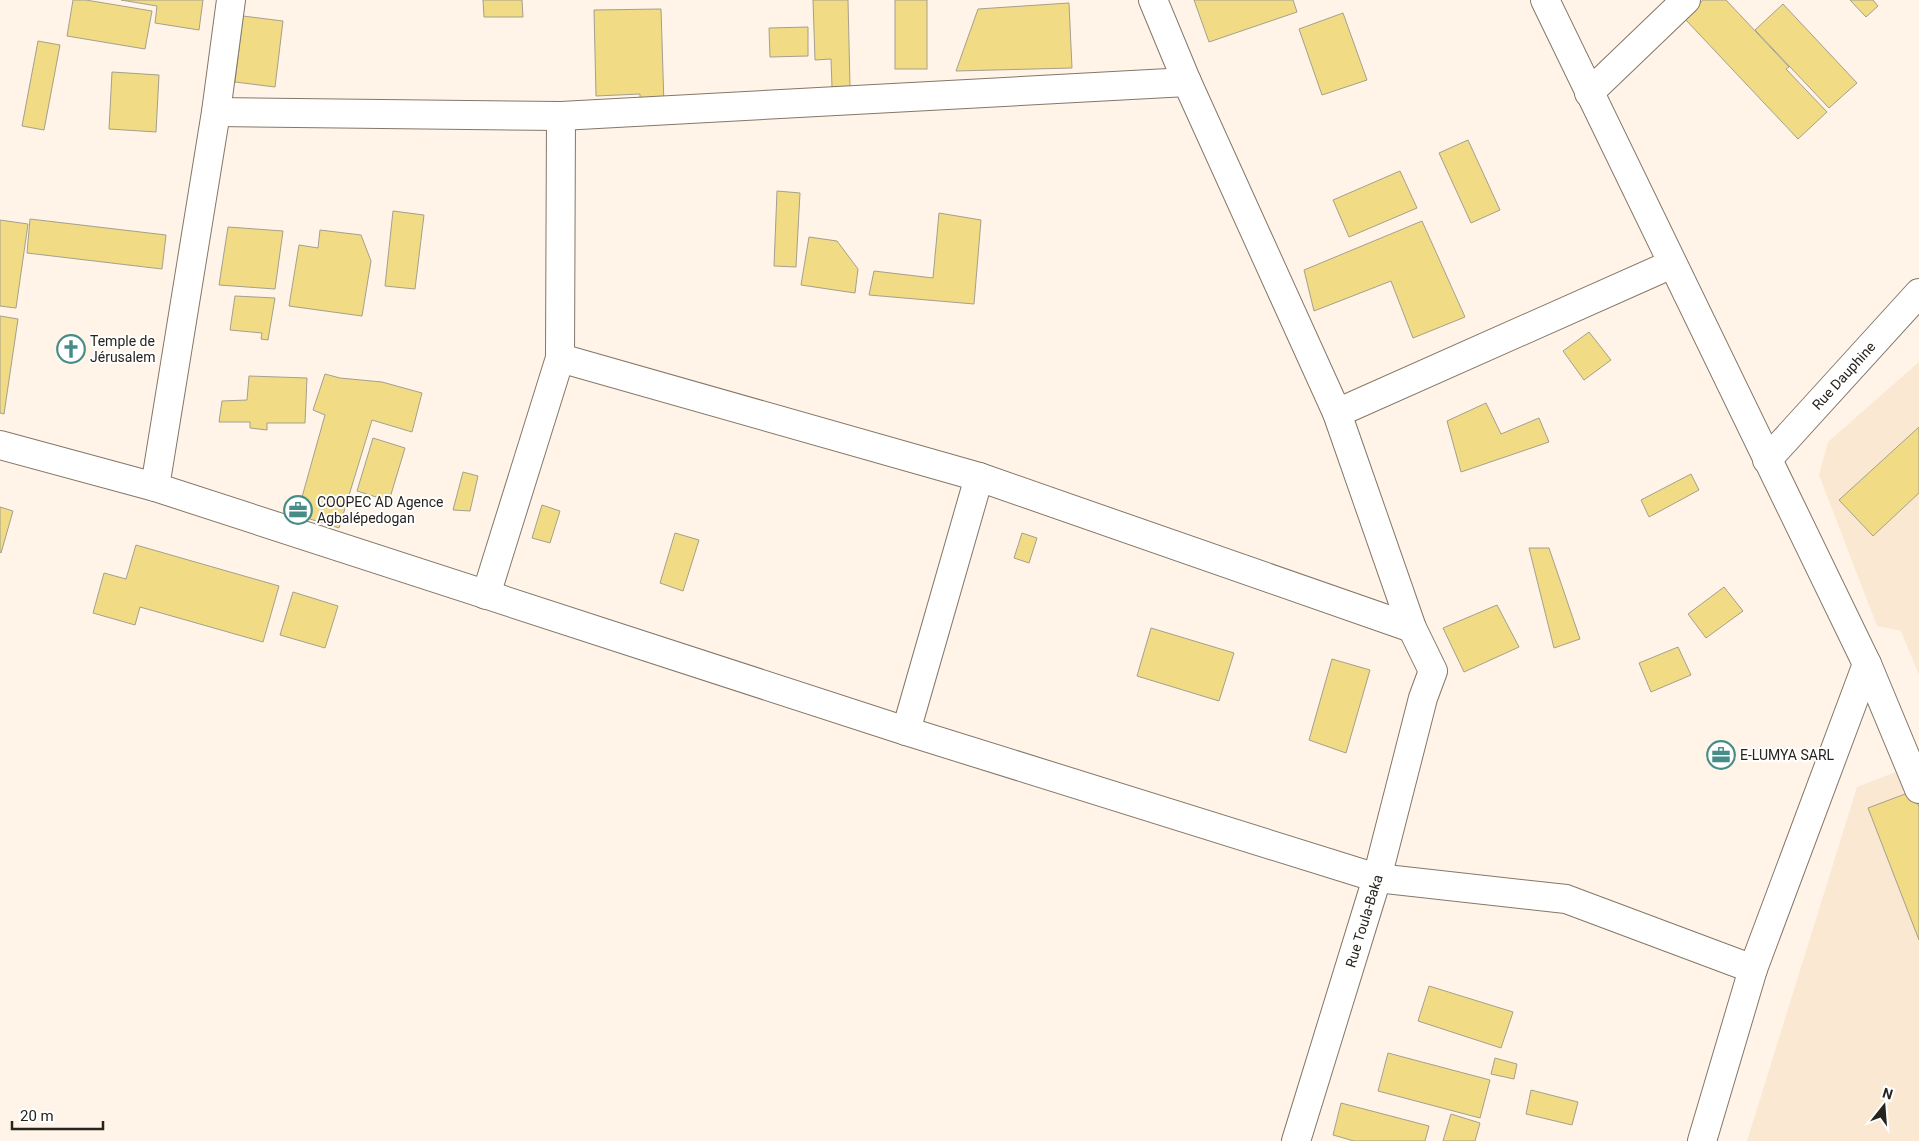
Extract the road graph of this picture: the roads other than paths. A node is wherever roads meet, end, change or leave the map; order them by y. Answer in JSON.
{"nodes":[{"id":1,"x":231,"y":0,"type":"edge"},
{"id":2,"x":1153,"y":0,"type":"edge"},
{"id":3,"x":1545,"y":0,"type":"edge"},
{"id":4,"x":1686,"y":0,"type":"edge"},
{"id":5,"x":1187,"y":82,"type":"junction"},
{"id":6,"x":1589,"y":93,"type":"junction"},
{"id":7,"x":216,"y":112,"type":"junction"},
{"id":8,"x":561,"y":116,"type":"junction"},
{"id":9,"x":1672,"y":264,"type":"junction"},
{"id":10,"x":1919,"y":293,"type":"edge"},
{"id":11,"x":560,"y":358,"type":"junction"},
{"id":12,"x":1337,"y":413,"type":"junction"},
{"id":13,"x":0,"y":445,"type":"edge"},
{"id":14,"x":1767,"y":460,"type":"junction"},
{"id":15,"x":980,"y":477,"type":"junction"},
{"id":16,"x":155,"y":487,"type":"junction"},
{"id":17,"x":486,"y":595,"type":"junction"},
{"id":18,"x":1412,"y":628,"type":"junction"},
{"id":19,"x":1867,"y":664,"type":"junction"},
{"id":20,"x":906,"y":731,"type":"junction"},
{"id":21,"x":1919,"y":788,"type":"edge"},
{"id":22,"x":1377,"y":878,"type":"junction"},
{"id":23,"x":1753,"y":969,"type":"junction"},
{"id":24,"x":1296,"y":1141,"type":"edge"},
{"id":25,"x":1702,"y":1141,"type":"edge"}],
"edges":[{"from":1,"to":7,"type":"street"},
{"from":2,"to":5,"type":"street","name":"Rue Toula-Baka"},
{"from":3,"to":6,"type":"street"},
{"from":4,"to":6,"type":"street"},
{"from":5,"to":8,"type":"street"},
{"from":5,"to":12,"type":"street","name":"Rue Toula-Baka"},
{"from":6,"to":9,"type":"street"},
{"from":7,"to":8,"type":"street"},
{"from":7,"to":16,"type":"street"},
{"from":8,"to":11,"type":"street"},
{"from":9,"to":12,"type":"street"},
{"from":9,"to":14,"type":"street"},
{"from":10,"to":14,"type":"street","name":"Rue Dauphine"},
{"from":11,"to":15,"type":"street"},
{"from":11,"to":17,"type":"street"},
{"from":12,"to":18,"type":"street","name":"Rue Toula-Baka"},
{"from":13,"to":16,"type":"street"},
{"from":14,"to":19,"type":"street"},
{"from":15,"to":18,"type":"street"},
{"from":15,"to":20,"type":"street"},
{"from":16,"to":17,"type":"street"},
{"from":17,"to":20,"type":"street"},
{"from":18,"to":22,"type":"street","name":"Rue Toula-Baka"},
{"from":19,"to":21,"type":"street"},
{"from":19,"to":23,"type":"street"},
{"from":20,"to":22,"type":"street"},
{"from":22,"to":23,"type":"street"},
{"from":22,"to":24,"type":"street","name":"Rue Toula-Baka"},
{"from":23,"to":25,"type":"street"}]}
